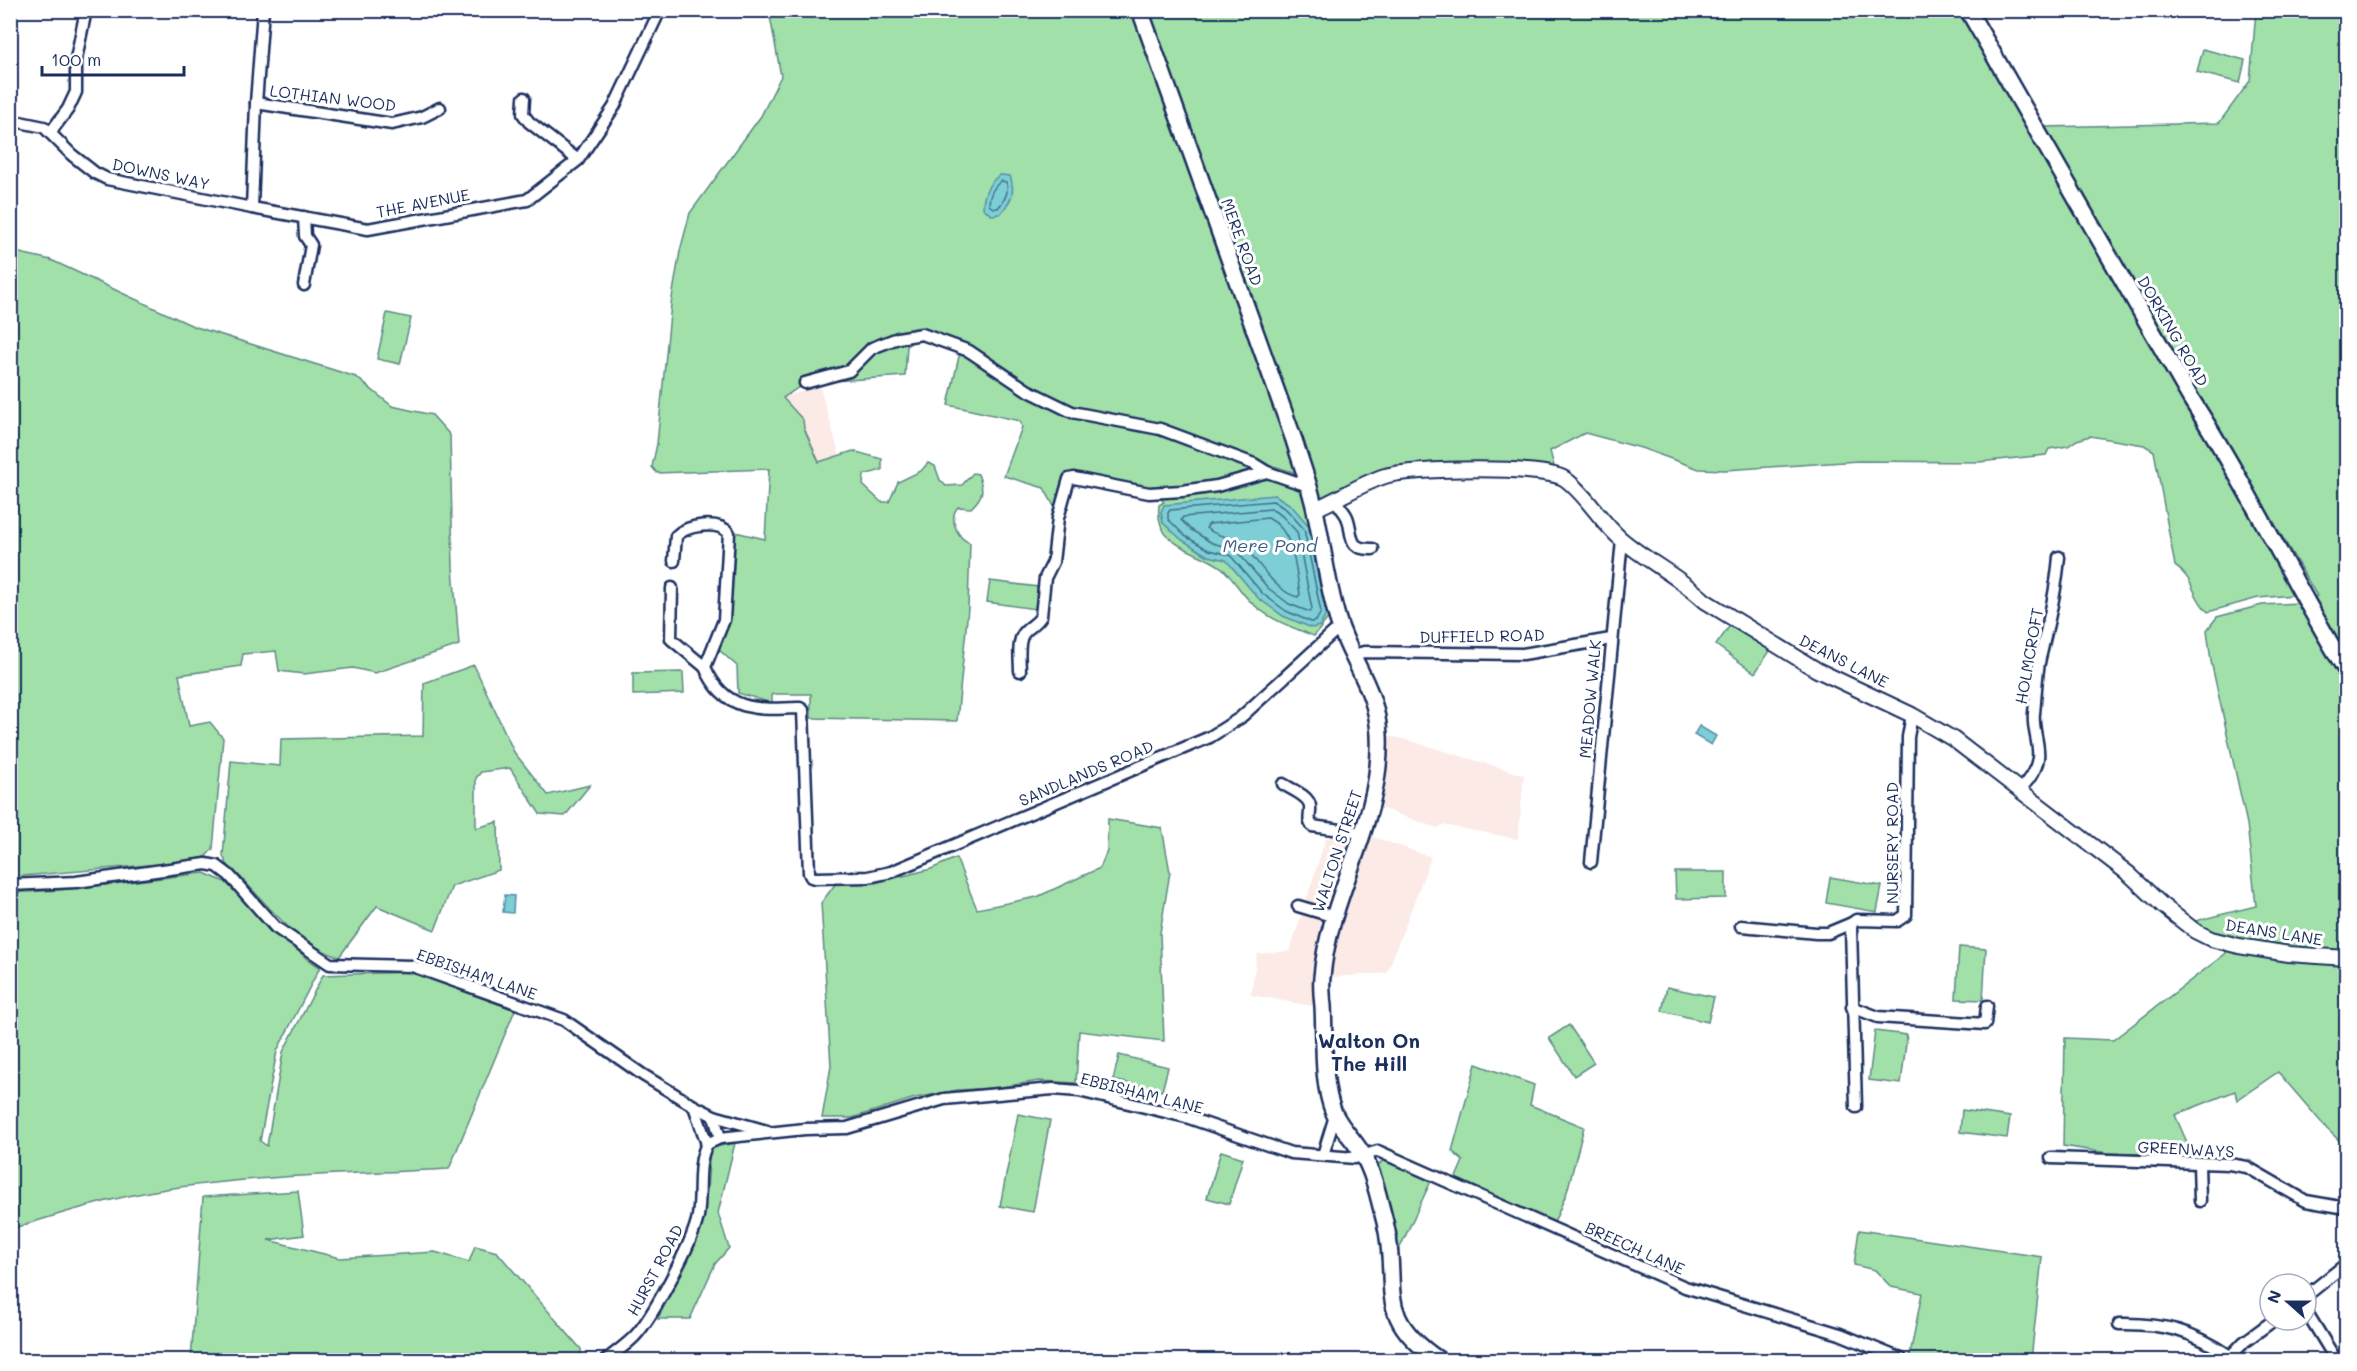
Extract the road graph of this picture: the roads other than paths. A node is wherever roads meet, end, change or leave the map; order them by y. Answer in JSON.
{"nodes":[{"id":1,"x":86,"y":10,"type":"edge"},
{"id":2,"x":263,"y":10,"type":"edge"},
{"id":3,"x":660,"y":10,"type":"edge"},
{"id":4,"x":1140,"y":10,"type":"edge"},
{"id":5,"x":1968,"y":10,"type":"edge"},
{"id":6,"x":524,"y":98,"type":"dead end"},
{"id":7,"x":256,"y":103,"type":"junction"},
{"id":8,"x":440,"y":108,"type":"dead end"},
{"id":9,"x":10,"y":120,"type":"edge"},
{"id":10,"x":50,"y":133,"type":"junction"},
{"id":11,"x":578,"y":160,"type":"junction"},
{"id":12,"x":252,"y":208,"type":"junction"},
{"id":13,"x":304,"y":216,"type":"junction"},
{"id":14,"x":304,"y":285,"type":"dead end"},
{"id":15,"x":805,"y":383,"type":"dead end"},
{"id":16,"x":1267,"y":472,"type":"junction"},
{"id":17,"x":1308,"y":486,"type":"junction"},
{"id":18,"x":1336,"y":501,"type":"junction"},
{"id":19,"x":1315,"y":509,"type":"junction"},
{"id":20,"x":1622,"y":540,"type":"junction"},
{"id":21,"x":1373,"y":549,"type":"dead end"},
{"id":22,"x":2059,"y":557,"type":"dead end"},
{"id":23,"x":674,"y":561,"type":"dead end"},
{"id":24,"x":672,"y":588,"type":"dead end"},
{"id":25,"x":1341,"y":629,"type":"junction"},
{"id":26,"x":1611,"y":639,"type":"junction"},
{"id":27,"x":1353,"y":655,"type":"junction"},
{"id":28,"x":705,"y":666,"type":"junction"},
{"id":29,"x":2346,"y":670,"type":"edge"},
{"id":30,"x":1020,"y":671,"type":"dead end"},
{"id":31,"x":1912,"y":714,"type":"junction"},
{"id":32,"x":1283,"y":784,"type":"dead end"},
{"id":33,"x":2020,"y":790,"type":"junction"},
{"id":34,"x":1362,"y":833,"type":"junction"},
{"id":35,"x":1591,"y":862,"type":"dead end"},
{"id":36,"x":10,"y":885,"type":"edge"},
{"id":37,"x":1298,"y":906,"type":"dead end"},
{"id":38,"x":1335,"y":917,"type":"junction"},
{"id":39,"x":1852,"y":923,"type":"junction"},
{"id":40,"x":1741,"y":926,"type":"dead end"},
{"id":41,"x":2346,"y":958,"type":"edge"},
{"id":42,"x":1987,"y":1006,"type":"dead end"},
{"id":43,"x":1852,"y":1007,"type":"junction"},
{"id":44,"x":694,"y":1106,"type":"junction"},
{"id":45,"x":1856,"y":1107,"type":"dead end"},
{"id":46,"x":714,"y":1116,"type":"junction"},
{"id":47,"x":1335,"y":1116,"type":"junction"},
{"id":48,"x":773,"y":1133,"type":"junction"},
{"id":49,"x":720,"y":1138,"type":"junction"},
{"id":50,"x":707,"y":1144,"type":"junction"},
{"id":51,"x":1323,"y":1155,"type":"junction"},
{"id":52,"x":1363,"y":1155,"type":"junction"},
{"id":53,"x":2051,"y":1158,"type":"dead end"},
{"id":54,"x":2199,"y":1163,"type":"junction"},
{"id":55,"x":2200,"y":1201,"type":"dead end"},
{"id":56,"x":2346,"y":1208,"type":"edge"},
{"id":57,"x":2346,"y":1264,"type":"edge"},
{"id":58,"x":2318,"y":1286,"type":"edge"},
{"id":59,"x":2119,"y":1324,"type":"dead end"},
{"id":60,"x":2318,"y":1331,"type":"edge"},
{"id":61,"x":2258,"y":1332,"type":"edge"},
{"id":62,"x":2229,"y":1358,"type":"edge"},
{"id":63,"x":1433,"y":1359,"type":"edge"},
{"id":64,"x":1901,"y":1359,"type":"dead end"},
{"id":65,"x":606,"y":1360,"type":"edge"},
{"id":66,"x":2336,"y":1360,"type":"edge"}],
"edges":[{"from":1,"to":10,"type":"street"},
{"from":2,"to":7,"type":"street"},
{"from":3,"to":11,"type":"street","name":"THE AVENUE"},
{"from":4,"to":17,"type":"main road","name":"MERE ROAD"},
{"from":5,"to":29,"type":"main road","name":"DORKING ROAD"},
{"from":6,"to":11,"type":"street"},
{"from":7,"to":8,"type":"street","name":"LOTHIAN WOOD"},
{"from":7,"to":12,"type":"street"},
{"from":9,"to":10,"type":"street","name":"DOWNS WAY"},
{"from":10,"to":12,"type":"street","name":"DOWNS WAY"},
{"from":11,"to":13,"type":"street","name":"THE AVENUE"},
{"from":12,"to":13,"type":"street","name":"THE AVENUE"},
{"from":13,"to":14,"type":"street"},
{"from":15,"to":16,"type":"street"},
{"from":16,"to":17,"type":"street"},
{"from":16,"to":30,"type":"street"},
{"from":17,"to":19,"type":"main road","name":"WALTON STREET"},
{"from":18,"to":19,"type":"street","name":"DEANS LANE"},
{"from":18,"to":20,"type":"street","name":"DEANS LANE"},
{"from":18,"to":21,"type":"street"},
{"from":19,"to":25,"type":"main road","name":"WALTON STREET"},
{"from":20,"to":26,"type":"street","name":"MEADOW WALK"},
{"from":20,"to":31,"type":"street","name":"DEANS LANE"},
{"from":22,"to":33,"type":"street","name":"HOLMCROFT"},
{"from":23,"to":28,"type":"street"},
{"from":24,"to":28,"type":"street"},
{"from":25,"to":27,"type":"main road","name":"WALTON STREET"},
{"from":25,"to":28,"type":"street","name":"SANDLANDS ROAD"},
{"from":26,"to":27,"type":"street","name":"DUFFIELD ROAD"},
{"from":26,"to":35,"type":"street","name":"MEADOW WALK"},
{"from":27,"to":34,"type":"main road","name":"WALTON STREET"},
{"from":31,"to":33,"type":"street","name":"DEANS LANE"},
{"from":31,"to":39,"type":"street","name":"NURSERY ROAD"},
{"from":32,"to":34,"type":"street"},
{"from":33,"to":41,"type":"street","name":"DEANS LANE"},
{"from":34,"to":38,"type":"main road","name":"WALTON STREET"},
{"from":36,"to":44,"type":"street","name":"EBBISHAM LANE"},
{"from":37,"to":38,"type":"street"},
{"from":38,"to":47,"type":"main road","name":"WALTON STREET"},
{"from":39,"to":40,"type":"street","name":"NURSERY ROAD"},
{"from":39,"to":43,"type":"street"},
{"from":42,"to":43,"type":"street"},
{"from":43,"to":45,"type":"street"},
{"from":44,"to":46,"type":"street","name":"EBBISHAM LANE"},
{"from":44,"to":50,"type":"street"},
{"from":46,"to":48,"type":"street","name":"EBBISHAM LANE"},
{"from":46,"to":49,"type":"street"},
{"from":47,"to":51,"type":"street"},
{"from":47,"to":52,"type":"main road","name":"WALTON STREET"},
{"from":48,"to":49,"type":"street","name":"EBBISHAM LANE"},
{"from":48,"to":51,"type":"street","name":"EBBISHAM LANE"},
{"from":49,"to":50,"type":"street","name":"EBBISHAM LANE"},
{"from":50,"to":65,"type":"street","name":"HURST ROAD"},
{"from":51,"to":52,"type":"street","name":"EBBISHAM LANE"},
{"from":52,"to":63,"type":"main road","name":"WALTON STREET"},
{"from":52,"to":64,"type":"street","name":"BREECH LANE"},
{"from":53,"to":54,"type":"street","name":"GREENWAYS"},
{"from":54,"to":55,"type":"street"},
{"from":54,"to":56,"type":"street","name":"GREENWAYS"},
{"from":57,"to":58,"type":"street"},
{"from":59,"to":62,"type":"street"},
{"from":60,"to":66,"type":"street"},
{"from":61,"to":62,"type":"street"}]}
